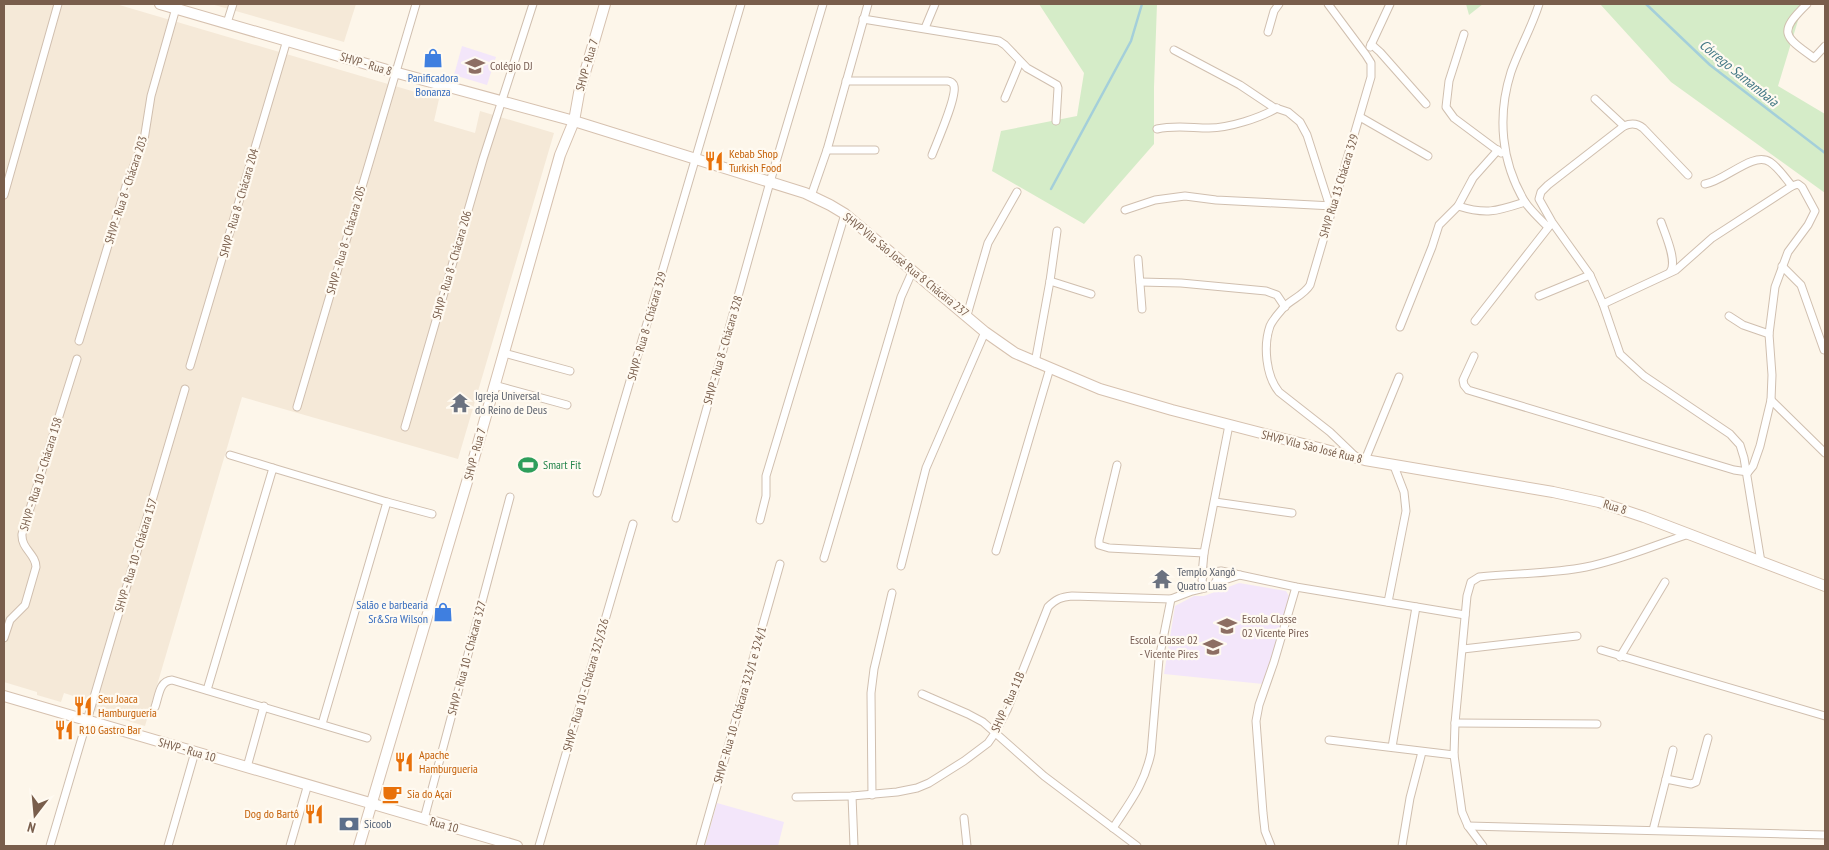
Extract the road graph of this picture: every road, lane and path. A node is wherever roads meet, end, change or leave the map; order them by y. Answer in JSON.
{"nodes":[{"id":1,"x":58,"y":4,"type":"edge"},
{"id":2,"x":160,"y":4,"type":"edge"},
{"id":3,"x":233,"y":4,"type":"edge"},
{"id":4,"x":416,"y":4,"type":"edge"},
{"id":5,"x":533,"y":4,"type":"edge"},
{"id":6,"x":606,"y":4,"type":"edge"},
{"id":7,"x":741,"y":4,"type":"edge"},
{"id":8,"x":823,"y":4,"type":"edge"},
{"id":9,"x":868,"y":4,"type":"edge"},
{"id":10,"x":935,"y":4,"type":"edge"},
{"id":11,"x":1279,"y":4,"type":"edge"},
{"id":12,"x":1328,"y":4,"type":"edge"},
{"id":13,"x":1390,"y":4,"type":"edge"},
{"id":14,"x":1539,"y":4,"type":"edge"},
{"id":15,"x":1807,"y":4,"type":"edge"},
{"id":16,"x":176,"y":8,"type":"junction"},
{"id":17,"x":863,"y":19,"type":"junction"},
{"id":18,"x":227,"y":23,"type":"junction"},
{"id":19,"x":926,"y":28,"type":"junction"},
{"id":20,"x":1268,"y":32,"type":"dead end"},
{"id":21,"x":1464,"y":34,"type":"dead end"},
{"id":22,"x":286,"y":40,"type":"junction"},
{"id":23,"x":1371,"y":44,"type":"junction"},
{"id":24,"x":1825,"y":46,"type":"edge"},
{"id":25,"x":1174,"y":50,"type":"dead end"},
{"id":26,"x":1366,"y":54,"type":"junction"},
{"id":27,"x":1020,"y":62,"type":"junction"},
{"id":28,"x":394,"y":72,"type":"junction"},
{"id":29,"x":846,"y":81,"type":"junction"},
{"id":30,"x":1005,"y":98,"type":"dead end"},
{"id":31,"x":1595,"y":99,"type":"dead end"},
{"id":32,"x":501,"y":102,"type":"junction"},
{"id":33,"x":1426,"y":104,"type":"dead end"},
{"id":34,"x":1278,"y":108,"type":"junction"},
{"id":35,"x":1360,"y":117,"type":"junction"},
{"id":36,"x":574,"y":121,"type":"junction"},
{"id":37,"x":1056,"y":121,"type":"dead end"},
{"id":38,"x":1624,"y":126,"type":"junction"},
{"id":39,"x":1158,"y":129,"type":"dead end"},
{"id":40,"x":827,"y":150,"type":"junction"},
{"id":41,"x":875,"y":150,"type":"dead end"},
{"id":42,"x":1498,"y":150,"type":"junction"},
{"id":43,"x":932,"y":155,"type":"dead end"},
{"id":44,"x":1428,"y":156,"type":"dead end"},
{"id":45,"x":1506,"y":158,"type":"junction"},
{"id":46,"x":696,"y":159,"type":"junction"},
{"id":47,"x":1688,"y":175,"type":"dead end"},
{"id":48,"x":770,"y":182,"type":"junction"},
{"id":49,"x":1705,"y":184,"type":"dead end"},
{"id":50,"x":1792,"y":186,"type":"junction"},
{"id":51,"x":1016,"y":192,"type":"dead end"},
{"id":52,"x":4,"y":196,"type":"edge"},
{"id":53,"x":812,"y":196,"type":"junction"},
{"id":54,"x":1525,"y":202,"type":"junction"},
{"id":55,"x":1458,"y":206,"type":"junction"},
{"id":56,"x":1331,"y":207,"type":"junction"},
{"id":57,"x":1125,"y":210,"type":"dead end"},
{"id":58,"x":844,"y":214,"type":"junction"},
{"id":59,"x":1662,"y":222,"type":"dead end"},
{"id":60,"x":1550,"y":225,"type":"junction"},
{"id":61,"x":1057,"y":231,"type":"dead end"},
{"id":62,"x":1138,"y":259,"type":"dead end"},
{"id":63,"x":1782,"y":266,"type":"junction"},
{"id":64,"x":913,"y":270,"type":"junction"},
{"id":65,"x":1670,"y":272,"type":"junction"},
{"id":66,"x":1590,"y":275,"type":"junction"},
{"id":67,"x":1050,"y":281,"type":"junction"},
{"id":68,"x":1140,"y":282,"type":"junction"},
{"id":69,"x":1092,"y":294,"type":"dead end"},
{"id":70,"x":1539,"y":296,"type":"dead end"},
{"id":71,"x":1604,"y":304,"type":"junction"},
{"id":72,"x":1285,"y":306,"type":"junction"},
{"id":73,"x":1142,"y":309,"type":"dead end"},
{"id":74,"x":967,"y":314,"type":"junction"},
{"id":75,"x":1729,"y":316,"type":"dead end"},
{"id":76,"x":1474,"y":321,"type":"dead end"},
{"id":77,"x":1400,"y":327,"type":"dead end"},
{"id":78,"x":985,"y":332,"type":"junction"},
{"id":79,"x":1769,"y":334,"type":"junction"},
{"id":80,"x":79,"y":342,"type":"dead end"},
{"id":81,"x":1824,"y":350,"type":"edge"},
{"id":82,"x":504,"y":353,"type":"junction"},
{"id":83,"x":1474,"y":356,"type":"dead end"},
{"id":84,"x":77,"y":358,"type":"dead end"},
{"id":85,"x":1035,"y":363,"type":"junction"},
{"id":86,"x":190,"y":366,"type":"dead end"},
{"id":87,"x":1050,"y":368,"type":"junction"},
{"id":88,"x":570,"y":371,"type":"dead end"},
{"id":89,"x":1399,"y":377,"type":"dead end"},
{"id":90,"x":494,"y":385,"type":"junction"},
{"id":91,"x":185,"y":389,"type":"dead end"},
{"id":92,"x":1771,"y":400,"type":"junction"},
{"id":93,"x":567,"y":405,"type":"dead end"},
{"id":94,"x":297,"y":407,"type":"dead end"},
{"id":95,"x":1229,"y":426,"type":"junction"},
{"id":96,"x":406,"y":427,"type":"dead end"},
{"id":97,"x":1825,"y":453,"type":"edge"},
{"id":98,"x":230,"y":455,"type":"dead end"},
{"id":99,"x":1361,"y":460,"type":"junction"},
{"id":100,"x":1117,"y":465,"type":"dead end"},
{"id":101,"x":1394,"y":466,"type":"junction"},
{"id":102,"x":273,"y":468,"type":"junction"},
{"id":103,"x":1748,"y":472,"type":"junction"},
{"id":104,"x":597,"y":493,"type":"dead end"},
{"id":105,"x":510,"y":497,"type":"dead end"},
{"id":106,"x":387,"y":502,"type":"junction"},
{"id":107,"x":1215,"y":502,"type":"junction"},
{"id":108,"x":1292,"y":513,"type":"dead end"},
{"id":109,"x":432,"y":514,"type":"dead end"},
{"id":110,"x":676,"y":518,"type":"dead end"},
{"id":111,"x":760,"y":520,"type":"dead end"},
{"id":112,"x":633,"y":524,"type":"dead end"},
{"id":113,"x":1689,"y":534,"type":"junction"},
{"id":114,"x":996,"y":551,"type":"dead end"},
{"id":115,"x":1204,"y":556,"type":"junction"},
{"id":116,"x":824,"y":558,"type":"dead end"},
{"id":117,"x":1761,"y":562,"type":"junction"},
{"id":118,"x":780,"y":564,"type":"dead end"},
{"id":119,"x":901,"y":566,"type":"dead end"},
{"id":120,"x":1211,"y":571,"type":"junction"},
{"id":121,"x":1240,"y":575,"type":"junction"},
{"id":122,"x":1202,"y":576,"type":"junction"},
{"id":123,"x":1665,"y":582,"type":"dead end"},
{"id":124,"x":1212,"y":585,"type":"junction"},
{"id":125,"x":1296,"y":586,"type":"junction"},
{"id":126,"x":1825,"y":586,"type":"edge"},
{"id":127,"x":1192,"y":591,"type":"junction"},
{"id":128,"x":892,"y":593,"type":"dead end"},
{"id":129,"x":1172,"y":599,"type":"junction"},
{"id":130,"x":1388,"y":602,"type":"junction"},
{"id":131,"x":1416,"y":607,"type":"junction"},
{"id":132,"x":1466,"y":615,"type":"junction"},
{"id":133,"x":1577,"y":636,"type":"dead end"},
{"id":134,"x":4,"y":638,"type":"edge"},
{"id":135,"x":1463,"y":649,"type":"junction"},
{"id":136,"x":1601,"y":650,"type":"dead end"},
{"id":137,"x":1620,"y":657,"type":"junction"},
{"id":138,"x":207,"y":690,"type":"junction"},
{"id":139,"x":922,"y":694,"type":"dead end"},
{"id":140,"x":4,"y":696,"type":"edge"},
{"id":141,"x":264,"y":706,"type":"junction"},
{"id":142,"x":155,"y":707,"type":"dead end"},
{"id":143,"x":1825,"y":716,"type":"edge"},
{"id":144,"x":87,"y":720,"type":"junction"},
{"id":145,"x":1455,"y":722,"type":"junction"},
{"id":146,"x":322,"y":724,"type":"junction"},
{"id":147,"x":1597,"y":724,"type":"dead end"},
{"id":148,"x":996,"y":733,"type":"junction"},
{"id":149,"x":367,"y":738,"type":"dead end"},
{"id":150,"x":1708,"y":738,"type":"dead end"},
{"id":151,"x":1328,"y":740,"type":"dead end"},
{"id":152,"x":1392,"y":747,"type":"junction"},
{"id":153,"x":1673,"y":750,"type":"dead end"},
{"id":154,"x":195,"y":752,"type":"junction"},
{"id":155,"x":1422,"y":752,"type":"junction"},
{"id":156,"x":1454,"y":755,"type":"junction"},
{"id":157,"x":247,"y":767,"type":"junction"},
{"id":158,"x":1666,"y":779,"type":"junction"},
{"id":159,"x":308,"y":784,"type":"junction"},
{"id":160,"x":872,"y":795,"type":"junction"},
{"id":161,"x":852,"y":796,"type":"junction"},
{"id":162,"x":796,"y":797,"type":"dead end"},
{"id":163,"x":371,"y":804,"type":"junction"},
{"id":164,"x":964,"y":818,"type":"dead end"},
{"id":165,"x":424,"y":819,"type":"junction"},
{"id":166,"x":1468,"y":826,"type":"junction"},
{"id":167,"x":1113,"y":828,"type":"junction"},
{"id":168,"x":1654,"y":830,"type":"junction"},
{"id":169,"x":1825,"y":836,"type":"edge"},
{"id":170,"x":50,"y":846,"type":"edge"},
{"id":171,"x":168,"y":846,"type":"edge"},
{"id":172,"x":290,"y":846,"type":"edge"},
{"id":173,"x":359,"y":846,"type":"edge"},
{"id":174,"x":517,"y":846,"type":"edge"},
{"id":175,"x":540,"y":846,"type":"edge"},
{"id":176,"x":700,"y":846,"type":"edge"},
{"id":177,"x":854,"y":846,"type":"edge"},
{"id":178,"x":967,"y":846,"type":"edge"},
{"id":179,"x":1137,"y":846,"type":"edge"},
{"id":180,"x":1271,"y":846,"type":"edge"},
{"id":181,"x":1402,"y":846,"type":"edge"},
{"id":182,"x":1483,"y":846,"type":"edge"}],
"edges":[{"from":1,"to":52,"type":"street"},
{"from":2,"to":16,"type":"street","name":"SHVP - Rua 8"},
{"from":3,"to":18,"type":"street"},
{"from":4,"to":28,"type":"street","name":"SHVP - Rua 8 - Chácara 205"},
{"from":5,"to":32,"type":"street","name":"SHVP - Rua 8 - Chácara 206"},
{"from":6,"to":36,"type":"street","name":"SHVP - Rua 7"},
{"from":7,"to":46,"type":"street","name":"SHVP - Rua 8 - Chácara 329"},
{"from":8,"to":48,"type":"street","name":"SHVP - Rua 8 - Chácara 328"},
{"from":9,"to":17,"type":"street"},
{"from":10,"to":19,"type":"street"},
{"from":11,"to":20,"type":"street"},
{"from":12,"to":26,"type":"street"},
{"from":13,"to":23,"type":"street"},
{"from":14,"to":45,"type":"street"},
{"from":15,"to":24,"type":"street"},
{"from":16,"to":18,"type":"street","name":"SHVP - Rua 8"},
{"from":16,"to":80,"type":"street","name":"SHVP - Rua 8 - Chácara 203"},
{"from":17,"to":19,"type":"street"},
{"from":17,"to":29,"type":"street"},
{"from":18,"to":22,"type":"street","name":"SHVP - Rua 8"},
{"from":19,"to":27,"type":"street"},
{"from":21,"to":42,"type":"street"},
{"from":22,"to":28,"type":"street","name":"SHVP - Rua 8"},
{"from":22,"to":86,"type":"street","name":"SHVP - Rua 8 - Chácara 204"},
{"from":23,"to":26,"type":"street"},
{"from":23,"to":33,"type":"street"},
{"from":25,"to":34,"type":"street"},
{"from":26,"to":35,"type":"street","name":"SHVP Rua 13 Chácara 329"},
{"from":27,"to":30,"type":"street"},
{"from":27,"to":37,"type":"street"},
{"from":28,"to":32,"type":"street","name":"SHVP - Rua 8"},
{"from":28,"to":94,"type":"street","name":"SHVP - Rua 8 - Chácara 205"},
{"from":29,"to":40,"type":"street"},
{"from":29,"to":43,"type":"street"},
{"from":31,"to":38,"type":"street"},
{"from":32,"to":36,"type":"street","name":"SHVP - Rua 8"},
{"from":32,"to":96,"type":"street","name":"SHVP - Rua 8 - Chácara 206"},
{"from":34,"to":39,"type":"street"},
{"from":34,"to":56,"type":"street"},
{"from":35,"to":44,"type":"street"},
{"from":35,"to":56,"type":"street","name":"SHVP Rua 13 Chácara 329"},
{"from":36,"to":46,"type":"street","name":"SHVP Vila São José Rua 8 Chácara 237"},
{"from":36,"to":82,"type":"street","name":"SHVP - Rua 7"},
{"from":38,"to":47,"type":"street"},
{"from":38,"to":60,"type":"street"},
{"from":40,"to":41,"type":"street"},
{"from":40,"to":53,"type":"street"},
{"from":42,"to":45,"type":"street"},
{"from":42,"to":55,"type":"street"},
{"from":45,"to":54,"type":"street"},
{"from":46,"to":48,"type":"street","name":"SHVP Vila São José Rua 8 Chácara 237"},
{"from":46,"to":104,"type":"street","name":"SHVP - Rua 8 - Chácara 329"},
{"from":48,"to":53,"type":"street","name":"SHVP Vila São José Rua 8 Chácara 237"},
{"from":48,"to":110,"type":"street","name":"SHVP - Rua 8 - Chácara 328"},
{"from":49,"to":50,"type":"street"},
{"from":50,"to":63,"type":"street"},
{"from":50,"to":65,"type":"street"},
{"from":51,"to":74,"type":"street"},
{"from":53,"to":58,"type":"street","name":"SHVP Vila São José Rua 8 Chácara 237"},
{"from":54,"to":55,"type":"street"},
{"from":54,"to":60,"type":"street"},
{"from":55,"to":77,"type":"street"},
{"from":56,"to":57,"type":"street"},
{"from":56,"to":72,"type":"street","name":"SHVP Rua 13 Chácara 329"},
{"from":58,"to":64,"type":"street","name":"SHVP Vila São José Rua 8 Chácara 237"},
{"from":58,"to":111,"type":"street"},
{"from":59,"to":65,"type":"street"},
{"from":60,"to":66,"type":"street"},
{"from":60,"to":76,"type":"street"},
{"from":61,"to":67,"type":"street"},
{"from":62,"to":68,"type":"street"},
{"from":63,"to":79,"type":"street"},
{"from":63,"to":81,"type":"street"},
{"from":64,"to":74,"type":"street","name":"SHVP Vila São José Rua 8 Chácara 237"},
{"from":64,"to":116,"type":"street"},
{"from":65,"to":71,"type":"street"},
{"from":66,"to":70,"type":"street"},
{"from":66,"to":71,"type":"street"},
{"from":67,"to":69,"type":"street"},
{"from":67,"to":85,"type":"street"},
{"from":68,"to":72,"type":"street"},
{"from":68,"to":73,"type":"street"},
{"from":71,"to":103,"type":"street"},
{"from":72,"to":99,"type":"street","name":"SHVP Rua 13 Chácara 329"},
{"from":74,"to":78,"type":"street","name":"SHVP Vila São José Rua 8 Chácara 237"},
{"from":75,"to":79,"type":"street"},
{"from":78,"to":85,"type":"street","name":"SHVP Vila São José Rua 8 Chácara 237"},
{"from":78,"to":119,"type":"street"},
{"from":79,"to":92,"type":"street"},
{"from":82,"to":88,"type":"street"},
{"from":82,"to":90,"type":"street","name":"SHVP - Rua 7"},
{"from":83,"to":103,"type":"street"},
{"from":84,"to":134,"type":"street","name":"SHVP - Rua 10 - Chácara 158"},
{"from":85,"to":87,"type":"street","name":"SHVP Vila São José Rua 8 Chácara 237"},
{"from":87,"to":95,"type":"street","name":"SHVP Vila São José Rua 8 Chácara 237"},
{"from":87,"to":114,"type":"street"},
{"from":89,"to":99,"type":"street"},
{"from":90,"to":93,"type":"street"},
{"from":90,"to":163,"type":"street","name":"SHVP - Rua 7"},
{"from":91,"to":144,"type":"street","name":"SHVP - Rua 10 - Chácara 157"},
{"from":92,"to":97,"type":"street"},
{"from":92,"to":103,"type":"street"},
{"from":95,"to":99,"type":"street","name":"SHVP Vila São José Rua 8"},
{"from":95,"to":107,"type":"street"},
{"from":98,"to":102,"type":"street"},
{"from":99,"to":101,"type":"street","name":"SHVP Vila São José Rua 8"},
{"from":100,"to":115,"type":"street"},
{"from":101,"to":113,"type":"street","name":"Rua 8"},
{"from":101,"to":130,"type":"street"},
{"from":102,"to":106,"type":"street"},
{"from":102,"to":138,"type":"street"},
{"from":103,"to":117,"type":"street"},
{"from":105,"to":165,"type":"street","name":"SHVP - Rua 10 - Chácara 327"},
{"from":106,"to":109,"type":"street"},
{"from":106,"to":146,"type":"street"},
{"from":107,"to":108,"type":"street"},
{"from":107,"to":115,"type":"street"},
{"from":112,"to":175,"type":"street","name":"SHVP - Rua 10 - Chácara 325/326"},
{"from":113,"to":117,"type":"street","name":"Rua 8"},
{"from":113,"to":132,"type":"street"},
{"from":115,"to":120,"type":"street"},
{"from":115,"to":122,"type":"street"},
{"from":117,"to":126,"type":"street","name":"Rua 8"},
{"from":118,"to":176,"type":"street","name":"SHVP - Rua 10 - Chácara 323/1 e 324/1"},
{"from":120,"to":121,"type":"street"},
{"from":120,"to":122,"type":"street"},
{"from":120,"to":124,"type":"street"},
{"from":121,"to":124,"type":"street","name":"SHVP - Rua 11B"},
{"from":121,"to":125,"type":"street"},
{"from":122,"to":124,"type":"street"},
{"from":122,"to":127,"type":"street"},
{"from":123,"to":137,"type":"street"},
{"from":124,"to":127,"type":"street","name":"SHVP - Rua 11B"},
{"from":125,"to":130,"type":"street"},
{"from":125,"to":180,"type":"street"},
{"from":127,"to":129,"type":"street","name":"SHVP - Rua 11B"},
{"from":128,"to":160,"type":"street"},
{"from":129,"to":148,"type":"street","name":"SHVP - Rua 11B"},
{"from":129,"to":167,"type":"street"},
{"from":130,"to":131,"type":"street"},
{"from":131,"to":132,"type":"street"},
{"from":131,"to":152,"type":"street"},
{"from":132,"to":135,"type":"street"},
{"from":133,"to":135,"type":"street"},
{"from":135,"to":145,"type":"street"},
{"from":136,"to":137,"type":"street"},
{"from":137,"to":143,"type":"street"},
{"from":138,"to":141,"type":"street"},
{"from":138,"to":142,"type":"street"},
{"from":139,"to":148,"type":"street"},
{"from":140,"to":144,"type":"street","name":"SHVP - Rua 10"},
{"from":141,"to":146,"type":"street"},
{"from":141,"to":157,"type":"street"},
{"from":144,"to":154,"type":"street","name":"SHVP - Rua 10"},
{"from":144,"to":170,"type":"street","name":"SHVP - Rua 10 - Chácara 157"},
{"from":145,"to":147,"type":"street"},
{"from":145,"to":156,"type":"street"},
{"from":146,"to":149,"type":"street"},
{"from":148,"to":160,"type":"street","name":"SHVP - Rua 11B"},
{"from":148,"to":167,"type":"street"},
{"from":150,"to":158,"type":"street"},
{"from":151,"to":152,"type":"street"},
{"from":152,"to":155,"type":"street"},
{"from":153,"to":158,"type":"street"},
{"from":154,"to":157,"type":"street","name":"SHVP - Rua 10"},
{"from":154,"to":171,"type":"street"},
{"from":155,"to":156,"type":"street"},
{"from":155,"to":181,"type":"street"},
{"from":156,"to":166,"type":"street"},
{"from":157,"to":159,"type":"street","name":"SHVP - Rua 10"},
{"from":158,"to":168,"type":"street"},
{"from":159,"to":163,"type":"street","name":"SHVP - Rua 10"},
{"from":159,"to":172,"type":"street"},
{"from":160,"to":161,"type":"street","name":"SHVP - Rua 11B"},
{"from":161,"to":162,"type":"street","name":"SHVP - Rua 11B"},
{"from":161,"to":177,"type":"street"},
{"from":163,"to":165,"type":"street","name":"Rua 10"},
{"from":163,"to":173,"type":"street","name":"SHVP - Rua 7"},
{"from":164,"to":178,"type":"street"},
{"from":165,"to":174,"type":"street","name":"Rua 10"},
{"from":166,"to":168,"type":"street"},
{"from":166,"to":182,"type":"street"},
{"from":167,"to":179,"type":"street"},
{"from":168,"to":169,"type":"street"}]}
